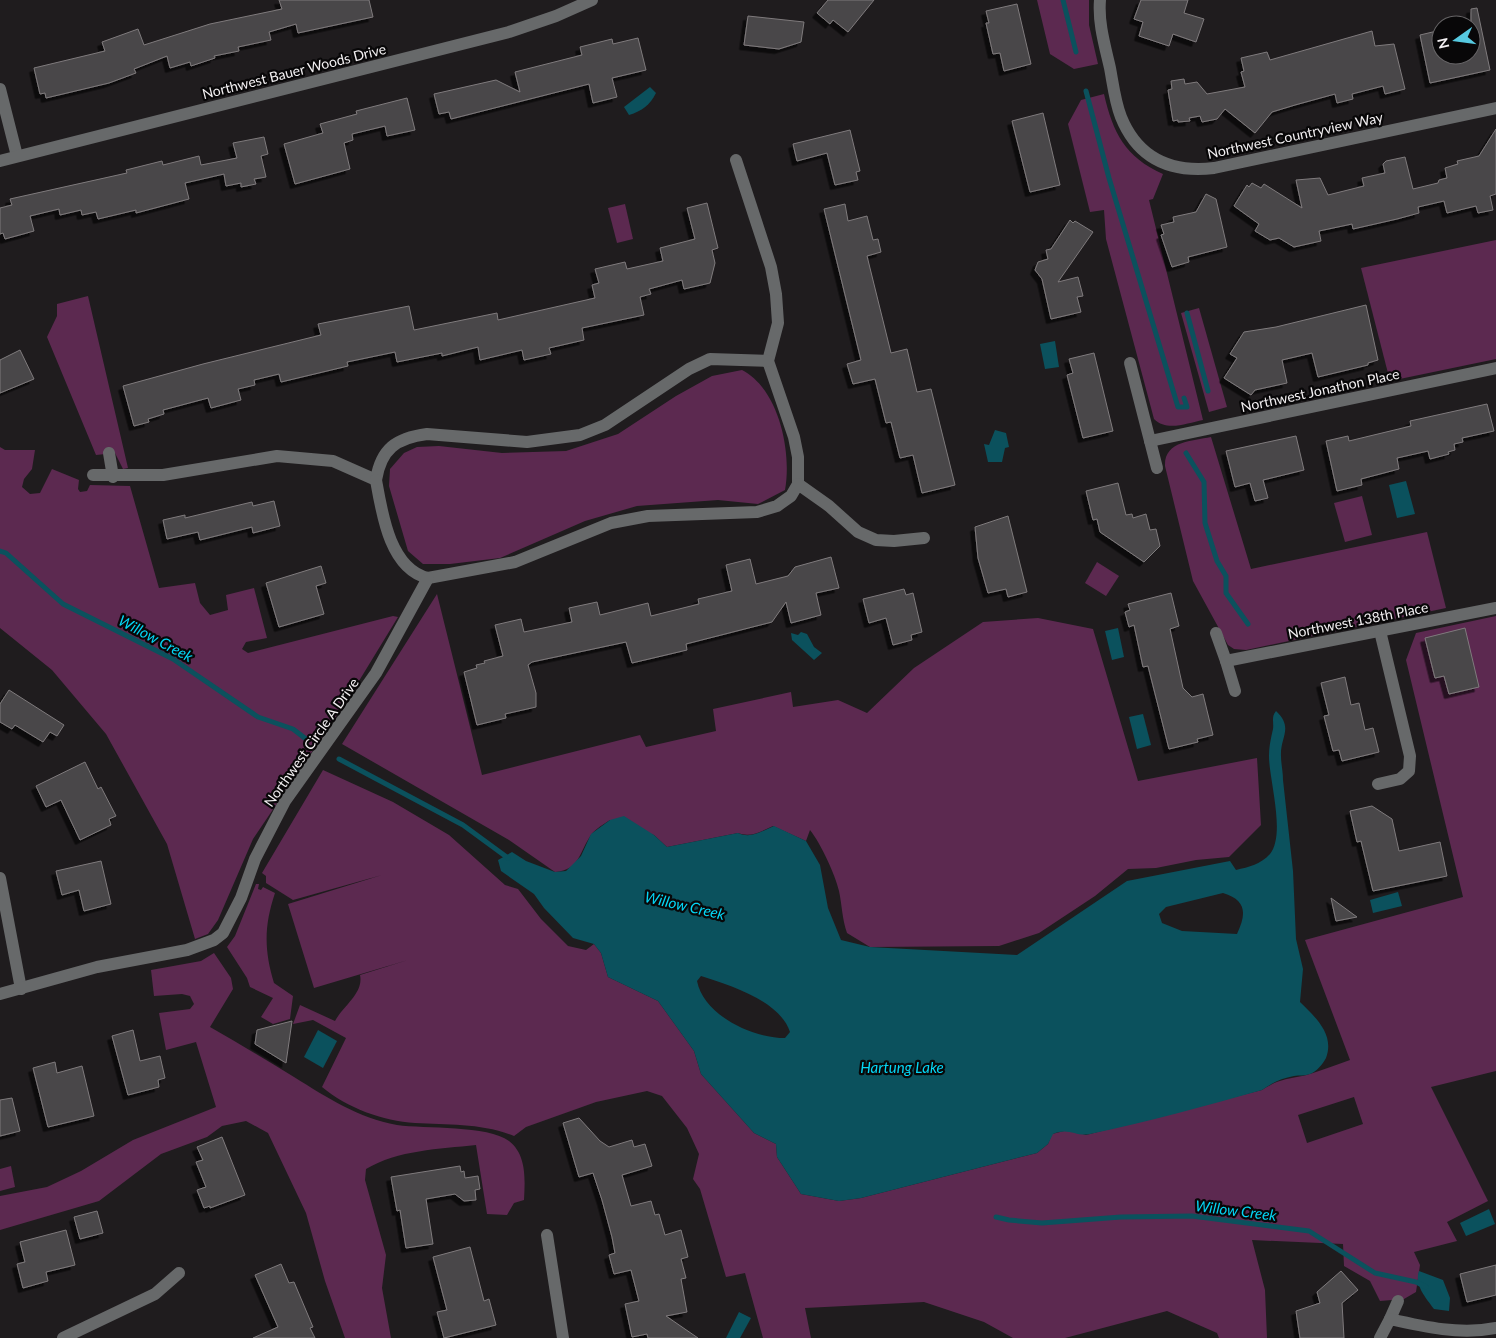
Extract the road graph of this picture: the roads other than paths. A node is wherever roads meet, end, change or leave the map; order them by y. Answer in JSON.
{"nodes":[{"id":1,"x":592,"y":0,"type":"edge"},
{"id":2,"x":1100,"y":0,"type":"edge"},
{"id":3,"x":0,"y":89,"type":"edge"},
{"id":4,"x":1496,"y":108,"type":"edge"},
{"id":5,"x":18,"y":156,"type":"junction"},
{"id":6,"x":736,"y":160,"type":"dead end"},
{"id":7,"x":0,"y":161,"type":"edge"},
{"id":8,"x":768,"y":360,"type":"junction"},
{"id":9,"x":1130,"y":364,"type":"dead end"},
{"id":10,"x":1496,"y":368,"type":"edge"},
{"id":11,"x":1150,"y":440,"type":"junction"},
{"id":12,"x":109,"y":453,"type":"dead end"},
{"id":13,"x":1157,"y":468,"type":"dead end"},
{"id":14,"x":93,"y":475,"type":"dead end"},
{"id":15,"x":113,"y":477,"type":"junction"},
{"id":16,"x":376,"y":480,"type":"junction"},
{"id":17,"x":798,"y":484,"type":"junction"},
{"id":18,"x":924,"y":538,"type":"dead end"},
{"id":19,"x":428,"y":578,"type":"junction"},
{"id":20,"x":1496,"y":608,"type":"edge"},
{"id":21,"x":1380,"y":631,"type":"junction"},
{"id":22,"x":1216,"y":633,"type":"dead end"},
{"id":23,"x":1226,"y":662,"type":"junction"},
{"id":24,"x":1235,"y":691,"type":"dead end"},
{"id":25,"x":1378,"y":784,"type":"dead end"},
{"id":26,"x":0,"y":878,"type":"edge"},
{"id":27,"x":22,"y":989,"type":"junction"},
{"id":28,"x":0,"y":994,"type":"edge"},
{"id":29,"x":547,"y":1235,"type":"dead end"},
{"id":30,"x":179,"y":1273,"type":"dead end"},
{"id":31,"x":1398,"y":1301,"type":"dead end"},
{"id":32,"x":1390,"y":1319,"type":"junction"},
{"id":33,"x":1496,"y":1328,"type":"edge"},
{"id":34,"x":63,"y":1338,"type":"edge"},
{"id":35,"x":564,"y":1338,"type":"edge"},
{"id":36,"x":1380,"y":1338,"type":"edge"}],
"edges":[{"from":1,"to":5,"type":"street","name":"Northwest Bauer Woods Drive"},
{"from":2,"to":4,"type":"street","name":"Northwest Countryview Way"},
{"from":3,"to":5,"type":"street"},
{"from":5,"to":7,"type":"street","name":"Northwest Bauer Woods Drive"},
{"from":6,"to":8,"type":"street"},
{"from":8,"to":16,"type":"street"},
{"from":8,"to":17,"type":"street"},
{"from":9,"to":11,"type":"street"},
{"from":10,"to":11,"type":"street","name":"Northwest Jonathon Place"},
{"from":11,"to":13,"type":"street"},
{"from":12,"to":15,"type":"street"},
{"from":14,"to":15,"type":"street"},
{"from":15,"to":16,"type":"street"},
{"from":16,"to":19,"type":"street"},
{"from":17,"to":18,"type":"street"},
{"from":17,"to":19,"type":"street"},
{"from":19,"to":27,"type":"street","name":"Northwest Circle A Drive"},
{"from":20,"to":21,"type":"street","name":"Northwest 138th Place"},
{"from":21,"to":23,"type":"street","name":"Northwest 138th Place"},
{"from":21,"to":25,"type":"street"},
{"from":22,"to":23,"type":"street"},
{"from":23,"to":24,"type":"street"},
{"from":26,"to":27,"type":"street"},
{"from":27,"to":28,"type":"street","name":"Northwest Circle A Drive"},
{"from":29,"to":35,"type":"street"},
{"from":30,"to":34,"type":"street"},
{"from":31,"to":32,"type":"street"},
{"from":32,"to":33,"type":"street"},
{"from":32,"to":36,"type":"street"}]}
